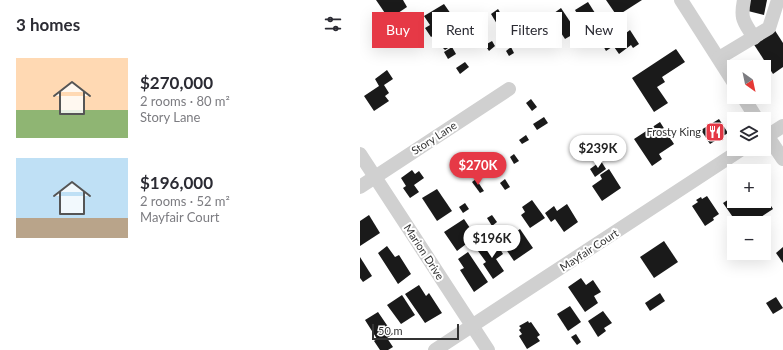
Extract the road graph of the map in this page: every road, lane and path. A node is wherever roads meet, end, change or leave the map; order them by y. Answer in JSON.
{"nodes":[{"id":1,"x":681,"y":0,"type":"edge"},
{"id":2,"x":744,"y":0,"type":"edge"},
{"id":3,"x":778,"y":0,"type":"edge"},
{"id":4,"x":754,"y":38,"type":"junction"},
{"id":5,"x":719,"y":58,"type":"junction"},
{"id":6,"x":727,"y":71,"type":"edge"},
{"id":7,"x":509,"y":89,"type":"dead end"},
{"id":8,"x":783,"y":126,"type":"edge"},
{"id":9,"x":771,"y":132,"type":"edge"},
{"id":10,"x":771,"y":143,"type":"edge"},
{"id":11,"x":360,"y":154,"type":"edge"},
{"id":12,"x":731,"y":156,"type":"edge"},
{"id":13,"x":783,"y":159,"type":"edge"},
{"id":14,"x":375,"y":177,"type":"junction"},
{"id":15,"x":360,"y":187,"type":"edge"},
{"id":16,"x":472,"y":326,"type":"junction"},
{"id":17,"x":436,"y":350,"type":"edge"},
{"id":18,"x":488,"y":350,"type":"edge"}],
"edges":[{"from":1,"to":5,"type":"street"},
{"from":2,"to":4,"type":"street"},
{"from":3,"to":4,"type":"street"},
{"from":4,"to":5,"type":"street"},
{"from":5,"to":6,"type":"street"},
{"from":7,"to":14,"type":"street","name":"Story Lane"},
{"from":8,"to":9,"type":"street"},
{"from":10,"to":13,"type":"street"},
{"from":11,"to":14,"type":"street","name":"Marion Drive"},
{"from":12,"to":16,"type":"street","name":"Mayfair Court"},
{"from":14,"to":15,"type":"street","name":"Story Lane"},
{"from":14,"to":16,"type":"street","name":"Marion Drive"},
{"from":16,"to":17,"type":"street","name":"Mayfair Court"},
{"from":16,"to":18,"type":"street","name":"Marion Drive"}]}
